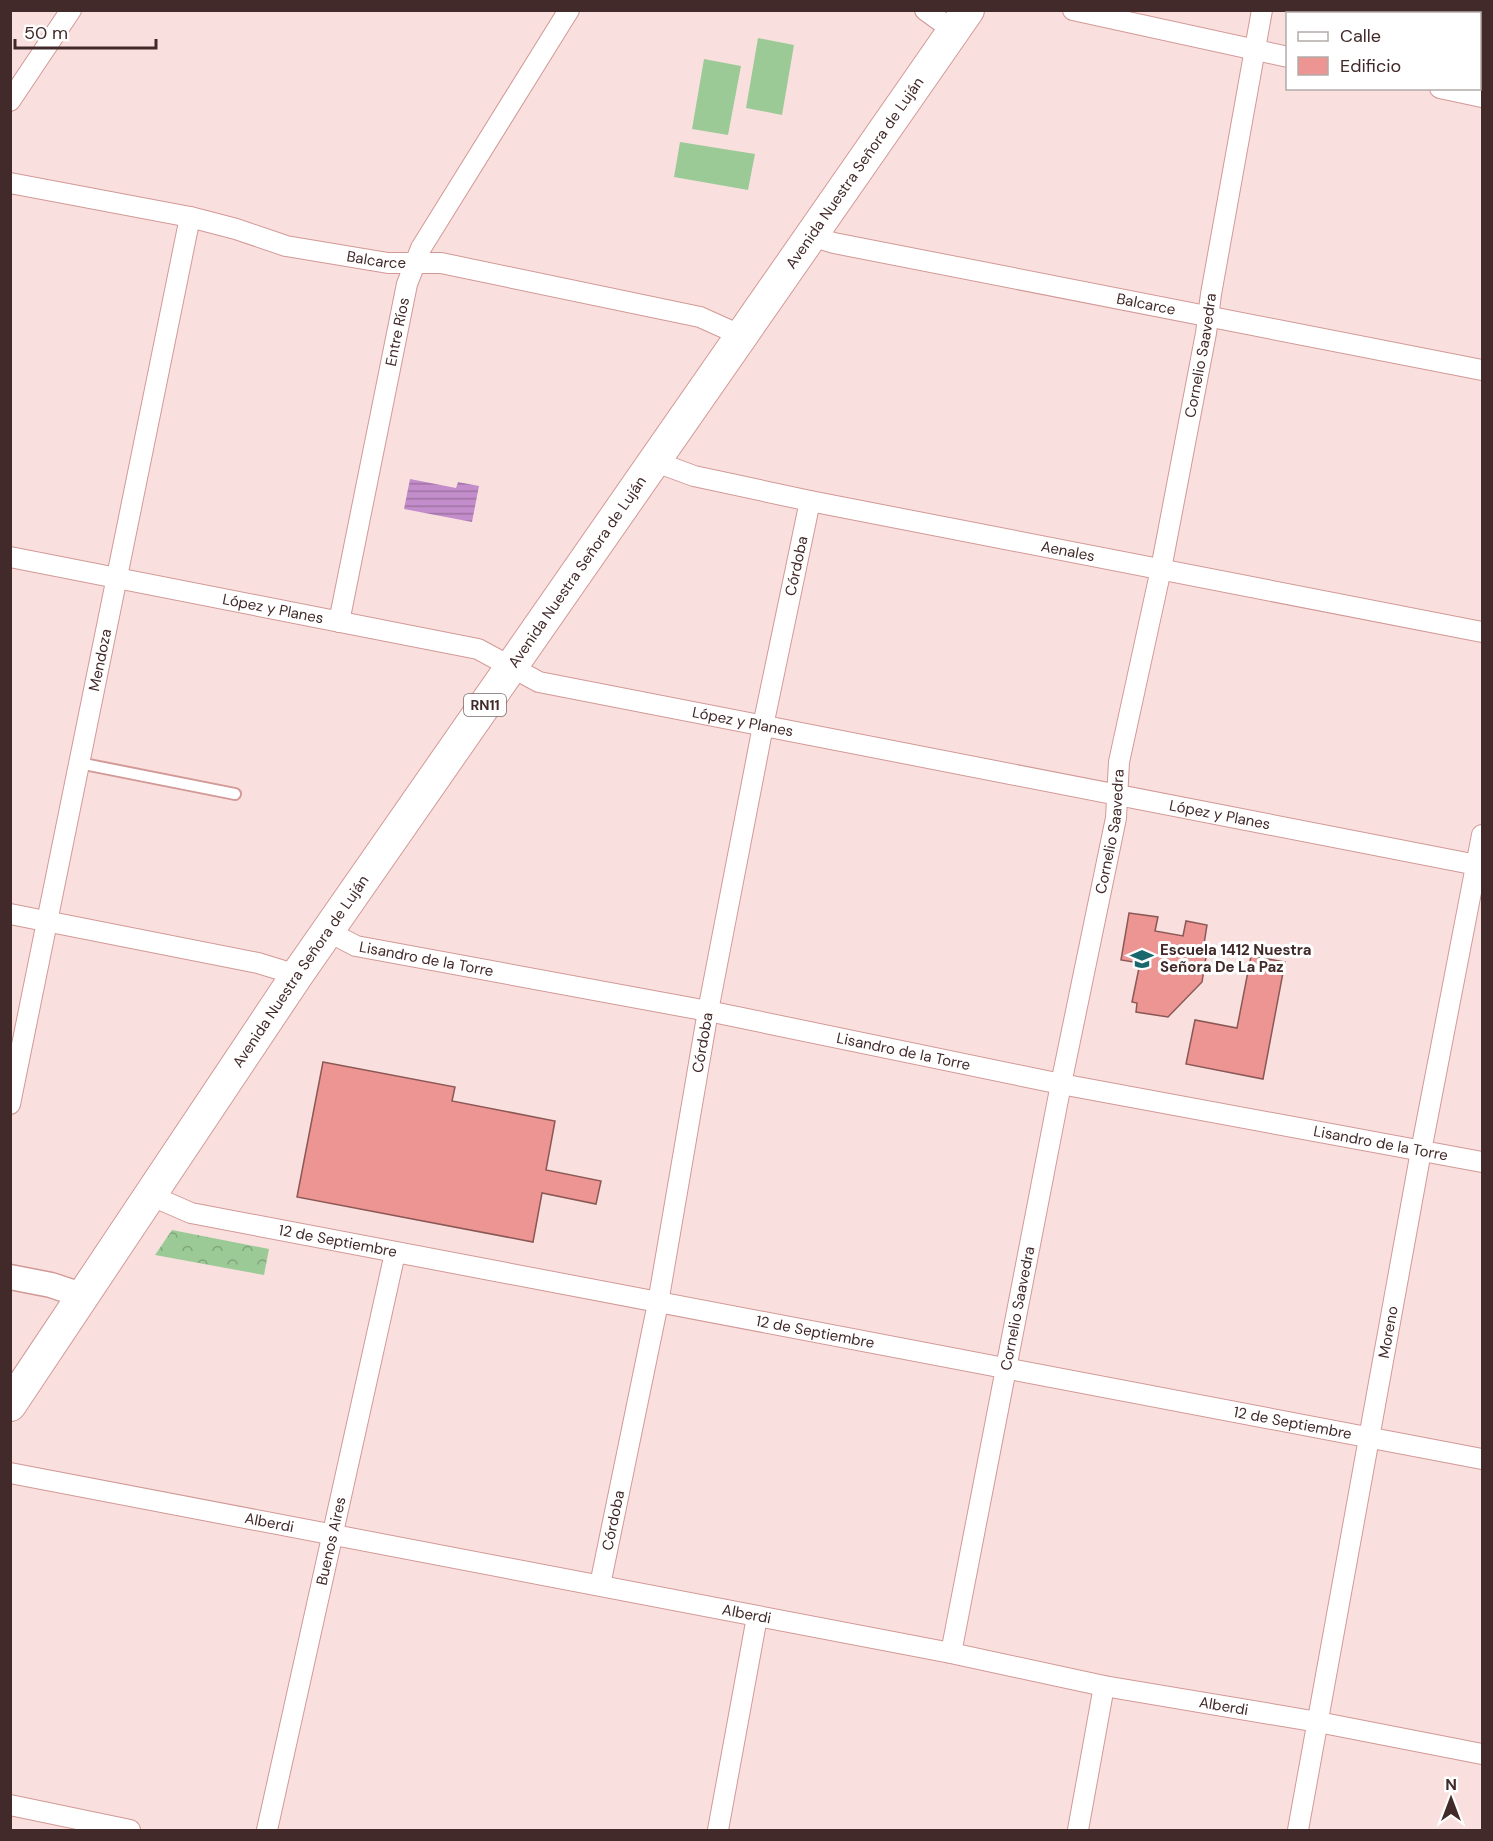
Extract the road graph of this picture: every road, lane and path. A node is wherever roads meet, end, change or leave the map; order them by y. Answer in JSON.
{"nodes":[{"id":1,"x":71,"y":10,"type":"edge"},
{"id":2,"x":569,"y":10,"type":"edge"},
{"id":3,"x":925,"y":10,"type":"edge"},
{"id":4,"x":1073,"y":10,"type":"edge"},
{"id":5,"x":1262,"y":10,"type":"edge"},
{"id":6,"x":961,"y":21,"type":"edge"},
{"id":7,"x":1254,"y":50,"type":"junction"},
{"id":8,"x":1286,"y":57,"type":"edge"},
{"id":9,"x":1449,"y":90,"type":"edge"},
{"id":10,"x":1482,"y":97,"type":"edge"},
{"id":11,"x":10,"y":101,"type":"edge"},
{"id":12,"x":10,"y":183,"type":"edge"},
{"id":13,"x":190,"y":217,"type":"junction"},
{"id":14,"x":811,"y":236,"type":"junction"},
{"id":15,"x":414,"y":263,"type":"junction"},
{"id":16,"x":1208,"y":316,"type":"junction"},
{"id":17,"x":740,"y":335,"type":"junction"},
{"id":18,"x":1482,"y":370,"type":"edge"},
{"id":19,"x":656,"y":462,"type":"junction"},
{"id":20,"x":810,"y":501,"type":"junction"},
{"id":21,"x":10,"y":557,"type":"edge"},
{"id":22,"x":1161,"y":569,"type":"junction"},
{"id":23,"x":116,"y":579,"type":"junction"},
{"id":24,"x":339,"y":622,"type":"junction"},
{"id":25,"x":1482,"y":632,"type":"edge"},
{"id":26,"x":512,"y":666,"type":"junction"},
{"id":27,"x":763,"y":726,"type":"junction"},
{"id":28,"x":79,"y":763,"type":"junction"},
{"id":29,"x":235,"y":794,"type":"dead end"},
{"id":30,"x":1116,"y":795,"type":"junction"},
{"id":31,"x":1482,"y":835,"type":"edge"},
{"id":32,"x":1480,"y":866,"type":"edge"},
{"id":33,"x":10,"y":914,"type":"edge"},
{"id":34,"x":47,"y":921,"type":"junction"},
{"id":35,"x":328,"y":932,"type":"junction"},
{"id":36,"x":297,"y":975,"type":"junction"},
{"id":37,"x":708,"y":1011,"type":"junction"},
{"id":38,"x":1061,"y":1084,"type":"junction"},
{"id":39,"x":10,"y":1104,"type":"edge"},
{"id":40,"x":1421,"y":1151,"type":"junction"},
{"id":41,"x":1482,"y":1162,"type":"edge"},
{"id":42,"x":152,"y":1196,"type":"junction"},
{"id":43,"x":395,"y":1253,"type":"junction"},
{"id":44,"x":10,"y":1277,"type":"edge"},
{"id":45,"x":84,"y":1296,"type":"junction"},
{"id":46,"x":658,"y":1303,"type":"junction"},
{"id":47,"x":1006,"y":1369,"type":"junction"},
{"id":48,"x":10,"y":1405,"type":"edge"},
{"id":49,"x":1368,"y":1437,"type":"junction"},
{"id":50,"x":1482,"y":1459,"type":"edge"},
{"id":51,"x":10,"y":1473,"type":"edge"},
{"id":52,"x":331,"y":1535,"type":"junction"},
{"id":53,"x":600,"y":1585,"type":"junction"},
{"id":54,"x":757,"y":1617,"type":"junction"},
{"id":55,"x":951,"y":1653,"type":"junction"},
{"id":56,"x":1104,"y":1686,"type":"junction"},
{"id":57,"x":1318,"y":1722,"type":"junction"},
{"id":58,"x":1482,"y":1754,"type":"edge"},
{"id":59,"x":10,"y":1805,"type":"edge"},
{"id":60,"x":130,"y":1830,"type":"edge"},
{"id":61,"x":267,"y":1830,"type":"edge"},
{"id":62,"x":717,"y":1830,"type":"edge"},
{"id":63,"x":1078,"y":1830,"type":"edge"},
{"id":64,"x":1298,"y":1830,"type":"edge"}],
"edges":[{"from":1,"to":11,"type":"street"},
{"from":2,"to":15,"type":"street","name":"Entre Ríos"},
{"from":3,"to":6,"type":"street"},
{"from":4,"to":7,"type":"street"},
{"from":5,"to":7,"type":"street","name":"Cornelio Saavedra"},
{"from":6,"to":14,"type":"main road","name":"Avenida Nuestra Señora de Luján","number":"RN11"},
{"from":7,"to":8,"type":"street"},
{"from":7,"to":16,"type":"street","name":"Cornelio Saavedra"},
{"from":9,"to":10,"type":"street"},
{"from":12,"to":13,"type":"street","name":"Balcarce"},
{"from":13,"to":15,"type":"street","name":"Balcarce"},
{"from":13,"to":23,"type":"street","name":"Mendoza"},
{"from":14,"to":16,"type":"street","name":"Balcarce"},
{"from":14,"to":17,"type":"main road","name":"Avenida Nuestra Señora de Luján","number":"RN11"},
{"from":15,"to":17,"type":"street","name":"Balcarce"},
{"from":15,"to":24,"type":"street","name":"Entre Ríos"},
{"from":16,"to":18,"type":"street","name":"Balcarce"},
{"from":16,"to":22,"type":"street","name":"Cornelio Saavedra"},
{"from":17,"to":19,"type":"main road","name":"Avenida Nuestra Señora de Luján","number":"RN11"},
{"from":19,"to":20,"type":"street","name":"Aenales"},
{"from":19,"to":26,"type":"main road","name":"Avenida Nuestra Señora de Luján","number":"RN11"},
{"from":20,"to":22,"type":"street","name":"Aenales"},
{"from":20,"to":27,"type":"street","name":"Córdoba"},
{"from":21,"to":23,"type":"street","name":"López y Planes"},
{"from":22,"to":25,"type":"street","name":"Aenales"},
{"from":22,"to":30,"type":"street","name":"Cornelio Saavedra"},
{"from":23,"to":24,"type":"street","name":"López y Planes"},
{"from":23,"to":28,"type":"street","name":"Mendoza"},
{"from":24,"to":26,"type":"street","name":"López y Planes"},
{"from":26,"to":27,"type":"street","name":"López y Planes"},
{"from":26,"to":35,"type":"main road","name":"Avenida Nuestra Señora de Luján","number":"RN11"},
{"from":27,"to":30,"type":"street","name":"López y Planes"},
{"from":27,"to":37,"type":"street","name":"Córdoba"},
{"from":28,"to":29,"type":"lane"},
{"from":28,"to":34,"type":"street","name":"Mendoza"},
{"from":30,"to":32,"type":"street","name":"López y Planes"},
{"from":30,"to":38,"type":"street","name":"Cornelio Saavedra"},
{"from":31,"to":32,"type":"street","name":"Moreno"},
{"from":32,"to":40,"type":"street","name":"Moreno"},
{"from":33,"to":34,"type":"street"},
{"from":34,"to":36,"type":"street"},
{"from":34,"to":39,"type":"street","name":"Mendoza"},
{"from":35,"to":36,"type":"main road","name":"Avenida Nuestra Señora de Luján","number":"RN11"},
{"from":35,"to":37,"type":"street","name":"Lisandro de la Torre"},
{"from":36,"to":42,"type":"main road","name":"Avenida Nuestra Señora de Luján","number":"RN11"},
{"from":37,"to":38,"type":"street","name":"Lisandro de la Torre"},
{"from":37,"to":46,"type":"street","name":"Córdoba"},
{"from":38,"to":40,"type":"street","name":"Lisandro de la Torre"},
{"from":38,"to":47,"type":"street","name":"Cornelio Saavedra"},
{"from":40,"to":41,"type":"street","name":"Lisandro de la Torre"},
{"from":40,"to":49,"type":"street","name":"Moreno"},
{"from":42,"to":43,"type":"street","name":"12 de Septiembre"},
{"from":42,"to":45,"type":"main road","name":"Avenida Nuestra Señora de Luján","number":"RN11"},
{"from":43,"to":46,"type":"street","name":"12 de Septiembre"},
{"from":43,"to":52,"type":"street","name":"Buenos Aires"},
{"from":44,"to":45,"type":"street"},
{"from":45,"to":48,"type":"main road","name":"Avenida Nuestra Señora de Luján","number":"RN11"},
{"from":46,"to":47,"type":"street","name":"12 de Septiembre"},
{"from":46,"to":53,"type":"street","name":"Córdoba"},
{"from":47,"to":49,"type":"street","name":"12 de Septiembre"},
{"from":47,"to":55,"type":"street","name":"Cornelio Saavedra"},
{"from":49,"to":50,"type":"street","name":"12 de Septiembre"},
{"from":49,"to":57,"type":"street","name":"Moreno"},
{"from":51,"to":52,"type":"street","name":"Alberdi"},
{"from":52,"to":53,"type":"street","name":"Alberdi"},
{"from":52,"to":61,"type":"street","name":"Buenos Aires"},
{"from":53,"to":54,"type":"street","name":"Alberdi"},
{"from":54,"to":55,"type":"street","name":"Alberdi"},
{"from":54,"to":62,"type":"street"},
{"from":55,"to":56,"type":"street","name":"Alberdi"},
{"from":56,"to":57,"type":"street","name":"Alberdi"},
{"from":56,"to":63,"type":"street"},
{"from":57,"to":58,"type":"street","name":"Alberdi"},
{"from":57,"to":64,"type":"street","name":"Moreno"},
{"from":59,"to":60,"type":"street"}]}
